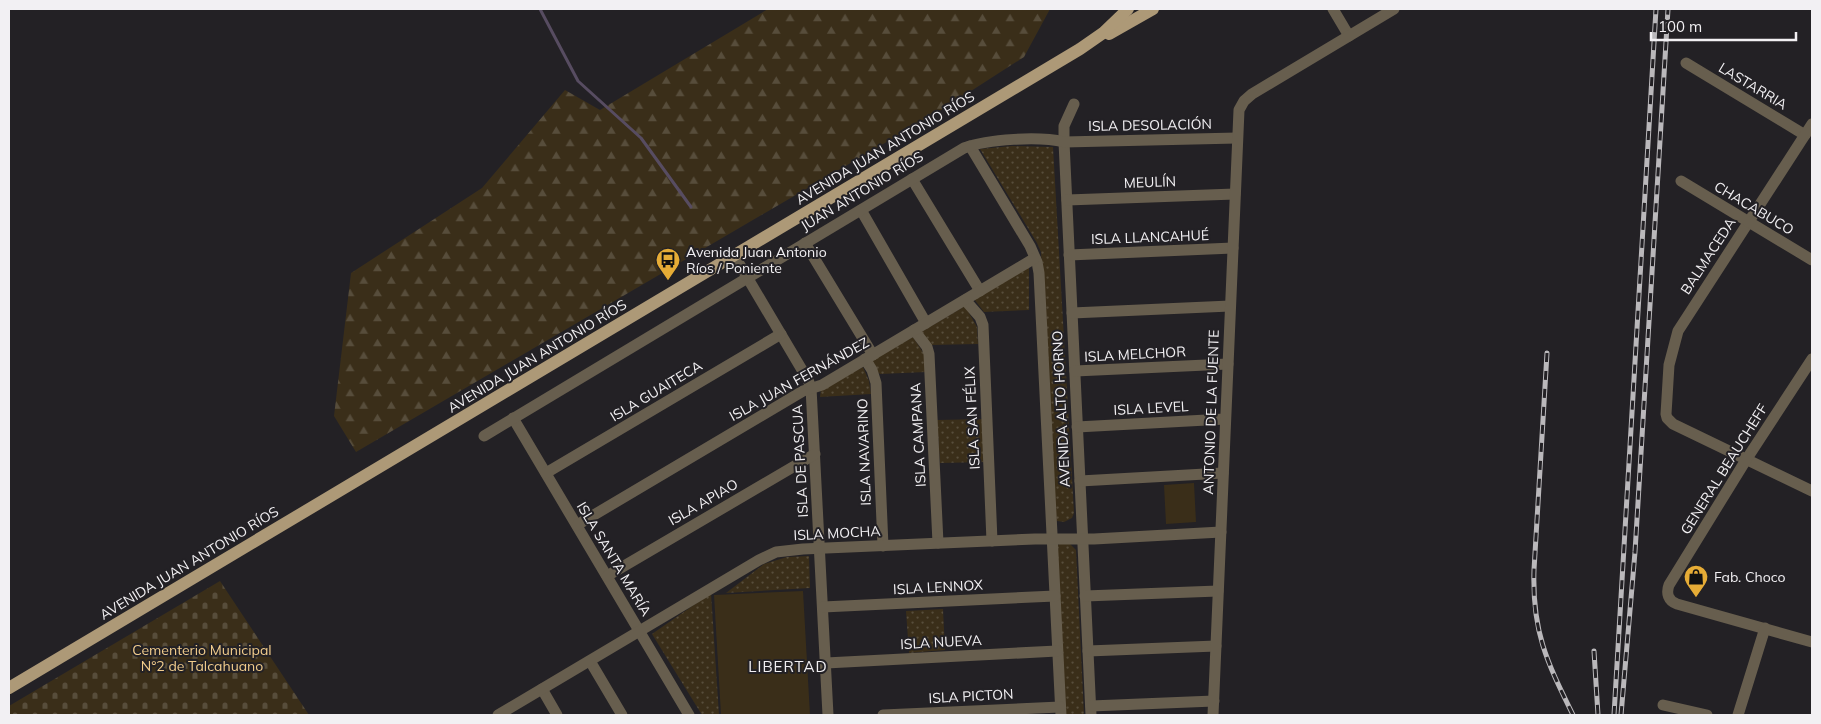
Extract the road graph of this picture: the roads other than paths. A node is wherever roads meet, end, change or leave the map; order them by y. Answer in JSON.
{"nodes":[{"id":1,"x":1128,"y":9,"type":"edge"},
{"id":2,"x":1153,"y":9,"type":"edge"},
{"id":3,"x":1333,"y":9,"type":"edge"},
{"id":4,"x":1394,"y":9,"type":"edge"},
{"id":5,"x":1349,"y":36,"type":"junction"},
{"id":6,"x":1080,"y":49,"type":"junction"},
{"id":7,"x":1686,"y":63,"type":"dead end"},
{"id":8,"x":1074,"y":104,"type":"dead end"},
{"id":9,"x":1812,"y":124,"type":"edge"},
{"id":10,"x":1805,"y":135,"type":"junction"},
{"id":11,"x":1237,"y":138,"type":"junction"},
{"id":12,"x":1064,"y":142,"type":"junction"},
{"id":13,"x":970,"y":146,"type":"junction"},
{"id":14,"x":912,"y":179,"type":"junction"},
{"id":15,"x":1681,"y":181,"type":"dead end"},
{"id":16,"x":1235,"y":194,"type":"junction"},
{"id":17,"x":1067,"y":200,"type":"junction"},
{"id":18,"x":861,"y":210,"type":"junction"},
{"id":19,"x":1748,"y":222,"type":"junction"},
{"id":20,"x":805,"y":243,"type":"junction"},
{"id":21,"x":1233,"y":248,"type":"junction"},
{"id":22,"x":1069,"y":255,"type":"junction"},
{"id":23,"x":734,"y":256,"type":"junction"},
{"id":24,"x":1035,"y":258,"type":"junction"},
{"id":25,"x":1812,"y":260,"type":"edge"},
{"id":26,"x":747,"y":278,"type":"junction"},
{"id":27,"x":980,"y":291,"type":"junction"},
{"id":28,"x":965,"y":300,"type":"junction"},
{"id":29,"x":1230,"y":306,"type":"junction"},
{"id":30,"x":1072,"y":314,"type":"junction"},
{"id":31,"x":926,"y":323,"type":"junction"},
{"id":32,"x":914,"y":330,"type":"junction"},
{"id":33,"x":781,"y":334,"type":"junction"},
{"id":34,"x":869,"y":357,"type":"junction"},
{"id":35,"x":1812,"y":359,"type":"edge"},
{"id":36,"x":1228,"y":364,"type":"junction"},
{"id":37,"x":1075,"y":371,"type":"junction"},
{"id":38,"x":811,"y":388,"type":"junction"},
{"id":39,"x":513,"y":418,"type":"junction"},
{"id":40,"x":1226,"y":419,"type":"junction"},
{"id":41,"x":1077,"y":427,"type":"junction"},
{"id":42,"x":484,"y":436,"type":"dead end"},
{"id":43,"x":815,"y":454,"type":"junction"},
{"id":44,"x":1746,"y":460,"type":"junction"},
{"id":45,"x":546,"y":473,"type":"junction"},
{"id":46,"x":1223,"y":473,"type":"junction"},
{"id":47,"x":1080,"y":481,"type":"junction"},
{"id":48,"x":1812,"y":491,"type":"edge"},
{"id":49,"x":576,"y":525,"type":"junction"},
{"id":50,"x":1221,"y":532,"type":"junction"},
{"id":51,"x":1052,"y":538,"type":"junction"},
{"id":52,"x":1083,"y":538,"type":"junction"},
{"id":53,"x":992,"y":540,"type":"junction"},
{"id":54,"x":938,"y":543,"type":"junction"},
{"id":55,"x":883,"y":546,"type":"junction"},
{"id":56,"x":820,"y":548,"type":"junction"},
{"id":57,"x":607,"y":576,"type":"junction"},
{"id":58,"x":1218,"y":592,"type":"junction"},
{"id":59,"x":1055,"y":596,"type":"junction"},
{"id":60,"x":1085,"y":596,"type":"junction"},
{"id":61,"x":823,"y":608,"type":"junction"},
{"id":62,"x":1765,"y":628,"type":"junction"},
{"id":63,"x":640,"y":631,"type":"junction"},
{"id":64,"x":1812,"y":642,"type":"edge"},
{"id":65,"x":1216,"y":646,"type":"junction"},
{"id":66,"x":1057,"y":651,"type":"junction"},
{"id":67,"x":1088,"y":651,"type":"junction"},
{"id":68,"x":590,"y":661,"type":"junction"},
{"id":69,"x":826,"y":663,"type":"junction"},
{"id":70,"x":9,"y":688,"type":"edge"},
{"id":71,"x":542,"y":689,"type":"junction"},
{"id":72,"x":1214,"y":701,"type":"junction"},
{"id":73,"x":1663,"y":704,"type":"dead end"},
{"id":74,"x":1060,"y":711,"type":"edge"},
{"id":75,"x":1091,"y":711,"type":"edge"},
{"id":76,"x":498,"y":715,"type":"edge"},
{"id":77,"x":557,"y":715,"type":"edge"},
{"id":78,"x":622,"y":715,"type":"edge"},
{"id":79,"x":689,"y":715,"type":"edge"},
{"id":80,"x":828,"y":715,"type":"edge"},
{"id":81,"x":883,"y":715,"type":"edge"},
{"id":82,"x":1213,"y":715,"type":"edge"},
{"id":83,"x":1707,"y":715,"type":"edge"},
{"id":84,"x":1738,"y":715,"type":"edge"}],
"edges":[{"from":1,"to":6,"type":"main road"},
{"from":2,"to":6,"type":"main road"},
{"from":3,"to":5,"type":"street"},
{"from":4,"to":5,"type":"street"},
{"from":5,"to":11,"type":"street","name":"ANTONIO DE LA FUENTE"},
{"from":6,"to":23,"type":"main road","name":"AVENIDA JUAN ANTONIO RÍOS"},
{"from":7,"to":10,"type":"street","name":"LASTARRIA"},
{"from":8,"to":12,"type":"street","name":"AVENIDA ALTO HORNO"},
{"from":9,"to":10,"type":"street","name":"BALMACEDA"},
{"from":10,"to":19,"type":"street","name":"BALMACEDA"},
{"from":11,"to":12,"type":"street","name":"ISLA DESOLACIÓN"},
{"from":11,"to":16,"type":"street","name":"ANTONIO DE LA FUENTE"},
{"from":12,"to":13,"type":"street","name":"JUAN ANTONIO RÍOS"},
{"from":12,"to":17,"type":"street","name":"AVENIDA ALTO HORNO"},
{"from":13,"to":14,"type":"street","name":"JUAN ANTONIO RÍOS"},
{"from":13,"to":24,"type":"street","name":"AVENIDA ALTO HORNO"},
{"from":14,"to":18,"type":"street","name":"JUAN ANTONIO RÍOS"},
{"from":14,"to":27,"type":"street"},
{"from":15,"to":19,"type":"street","name":"CHACABUCO"},
{"from":16,"to":17,"type":"street","name":"MEULÍN"},
{"from":16,"to":21,"type":"street","name":"ANTONIO DE LA FUENTE"},
{"from":17,"to":22,"type":"street","name":"AVENIDA ALTO HORNO"},
{"from":18,"to":20,"type":"street","name":"JUAN ANTONIO RÍOS"},
{"from":18,"to":31,"type":"street"},
{"from":19,"to":25,"type":"street","name":"CHACABUCO"},
{"from":19,"to":44,"type":"street","name":"BALMACEDA"},
{"from":20,"to":26,"type":"street","name":"JUAN ANTONIO RÍOS"},
{"from":20,"to":34,"type":"street","name":"ISLA NAVARINO"},
{"from":21,"to":22,"type":"street","name":"ISLA LLANCAHUÉ"},
{"from":21,"to":29,"type":"street","name":"ANTONIO DE LA FUENTE"},
{"from":22,"to":30,"type":"street","name":"AVENIDA ALTO HORNO"},
{"from":23,"to":26,"type":"street","name":"ISLA DE PASCUA"},
{"from":23,"to":70,"type":"main road","name":"AVENIDA JUAN ANTONIO RÍOS"},
{"from":24,"to":27,"type":"street","name":"ISLA JUAN FERNÁNDEZ"},
{"from":24,"to":51,"type":"street","name":"AVENIDA ALTO HORNO"},
{"from":26,"to":33,"type":"street","name":"ISLA DE PASCUA"},
{"from":26,"to":39,"type":"street","name":"JUAN ANTONIO RÍOS"},
{"from":27,"to":28,"type":"street","name":"ISLA JUAN FERNÁNDEZ"},
{"from":28,"to":31,"type":"street","name":"ISLA JUAN FERNÁNDEZ"},
{"from":28,"to":53,"type":"street","name":"ISLA SAN FÉLIX"},
{"from":29,"to":30,"type":"street"},
{"from":29,"to":36,"type":"street","name":"ANTONIO DE LA FUENTE"},
{"from":30,"to":37,"type":"street","name":"AVENIDA ALTO HORNO"},
{"from":31,"to":32,"type":"street","name":"ISLA JUAN FERNÁNDEZ"},
{"from":32,"to":34,"type":"street","name":"ISLA JUAN FERNÁNDEZ"},
{"from":32,"to":54,"type":"street","name":"ISLA CAMPANA"},
{"from":33,"to":38,"type":"street","name":"ISLA DE PASCUA"},
{"from":33,"to":45,"type":"street","name":"ISLA GUAITECA"},
{"from":34,"to":38,"type":"street","name":"ISLA JUAN FERNÁNDEZ"},
{"from":34,"to":55,"type":"street","name":"ISLA NAVARINO"},
{"from":35,"to":44,"type":"street","name":"GENERAL BEAUCHEFF"},
{"from":36,"to":37,"type":"street","name":"ISLA MELCHOR"},
{"from":36,"to":40,"type":"street","name":"ANTONIO DE LA FUENTE"},
{"from":37,"to":41,"type":"street","name":"AVENIDA ALTO HORNO"},
{"from":38,"to":43,"type":"street","name":"ISLA DE PASCUA"},
{"from":38,"to":49,"type":"street","name":"ISLA JUAN FERNÁNDEZ"},
{"from":39,"to":42,"type":"street","name":"JUAN ANTONIO RÍOS"},
{"from":39,"to":45,"type":"street","name":"ISLA SANTA MARÍA"},
{"from":40,"to":41,"type":"street","name":"ISLA LEVEL"},
{"from":40,"to":46,"type":"street","name":"ANTONIO DE LA FUENTE"},
{"from":41,"to":47,"type":"street","name":"AVENIDA ALTO HORNO"},
{"from":43,"to":56,"type":"street","name":"ISLA DE PASCUA"},
{"from":43,"to":57,"type":"street","name":"ISLA APIAO"},
{"from":44,"to":48,"type":"street"},
{"from":44,"to":62,"type":"street","name":"GENERAL BEAUCHEFF"},
{"from":45,"to":49,"type":"street","name":"ISLA SANTA MARÍA"},
{"from":46,"to":47,"type":"street"},
{"from":46,"to":50,"type":"street","name":"ANTONIO DE LA FUENTE"},
{"from":47,"to":52,"type":"street","name":"AVENIDA ALTO HORNO"},
{"from":49,"to":57,"type":"street","name":"ISLA SANTA MARÍA"},
{"from":50,"to":52,"type":"street","name":"ISLA MOCHA"},
{"from":50,"to":58,"type":"street","name":"ANTONIO DE LA FUENTE"},
{"from":51,"to":52,"type":"street","name":"ISLA MOCHA"},
{"from":51,"to":53,"type":"street","name":"ISLA MOCHA"},
{"from":51,"to":59,"type":"street","name":"AVENIDA ALTO HORNO"},
{"from":52,"to":60,"type":"street","name":"AVENIDA ALTO HORNO"},
{"from":53,"to":54,"type":"street","name":"ISLA MOCHA"},
{"from":54,"to":55,"type":"street","name":"ISLA MOCHA"},
{"from":55,"to":56,"type":"street","name":"ISLA MOCHA"},
{"from":56,"to":61,"type":"street","name":"ISLA DE PASCUA"},
{"from":56,"to":63,"type":"street","name":"ISLA MOCHA"},
{"from":57,"to":63,"type":"street","name":"ISLA SANTA MARÍA"},
{"from":58,"to":60,"type":"street"},
{"from":58,"to":65,"type":"street","name":"ANTONIO DE LA FUENTE"},
{"from":59,"to":61,"type":"street","name":"ISLA LENNOX"},
{"from":59,"to":66,"type":"street","name":"AVENIDA ALTO HORNO"},
{"from":60,"to":67,"type":"street","name":"AVENIDA ALTO HORNO"},
{"from":61,"to":69,"type":"street","name":"ISLA DE PASCUA"},
{"from":62,"to":64,"type":"street"},
{"from":62,"to":84,"type":"street"},
{"from":63,"to":68,"type":"street","name":"ISLA MOCHA"},
{"from":63,"to":79,"type":"street","name":"ISLA SANTA MARÍA"},
{"from":65,"to":67,"type":"street"},
{"from":65,"to":72,"type":"street","name":"ANTONIO DE LA FUENTE"},
{"from":66,"to":69,"type":"street","name":"ISLA NUEVA"},
{"from":66,"to":74,"type":"street","name":"AVENIDA ALTO HORNO"},
{"from":67,"to":75,"type":"street","name":"AVENIDA ALTO HORNO"},
{"from":68,"to":71,"type":"street","name":"ISLA MOCHA"},
{"from":68,"to":78,"type":"street"},
{"from":69,"to":80,"type":"street","name":"ISLA DE PASCUA"},
{"from":71,"to":76,"type":"street","name":"ISLA MOCHA"},
{"from":71,"to":77,"type":"street"},
{"from":72,"to":75,"type":"street"},
{"from":72,"to":82,"type":"street","name":"ANTONIO DE LA FUENTE"},
{"from":73,"to":83,"type":"street"},
{"from":74,"to":81,"type":"street","name":"ISLA PICTON"}]}
